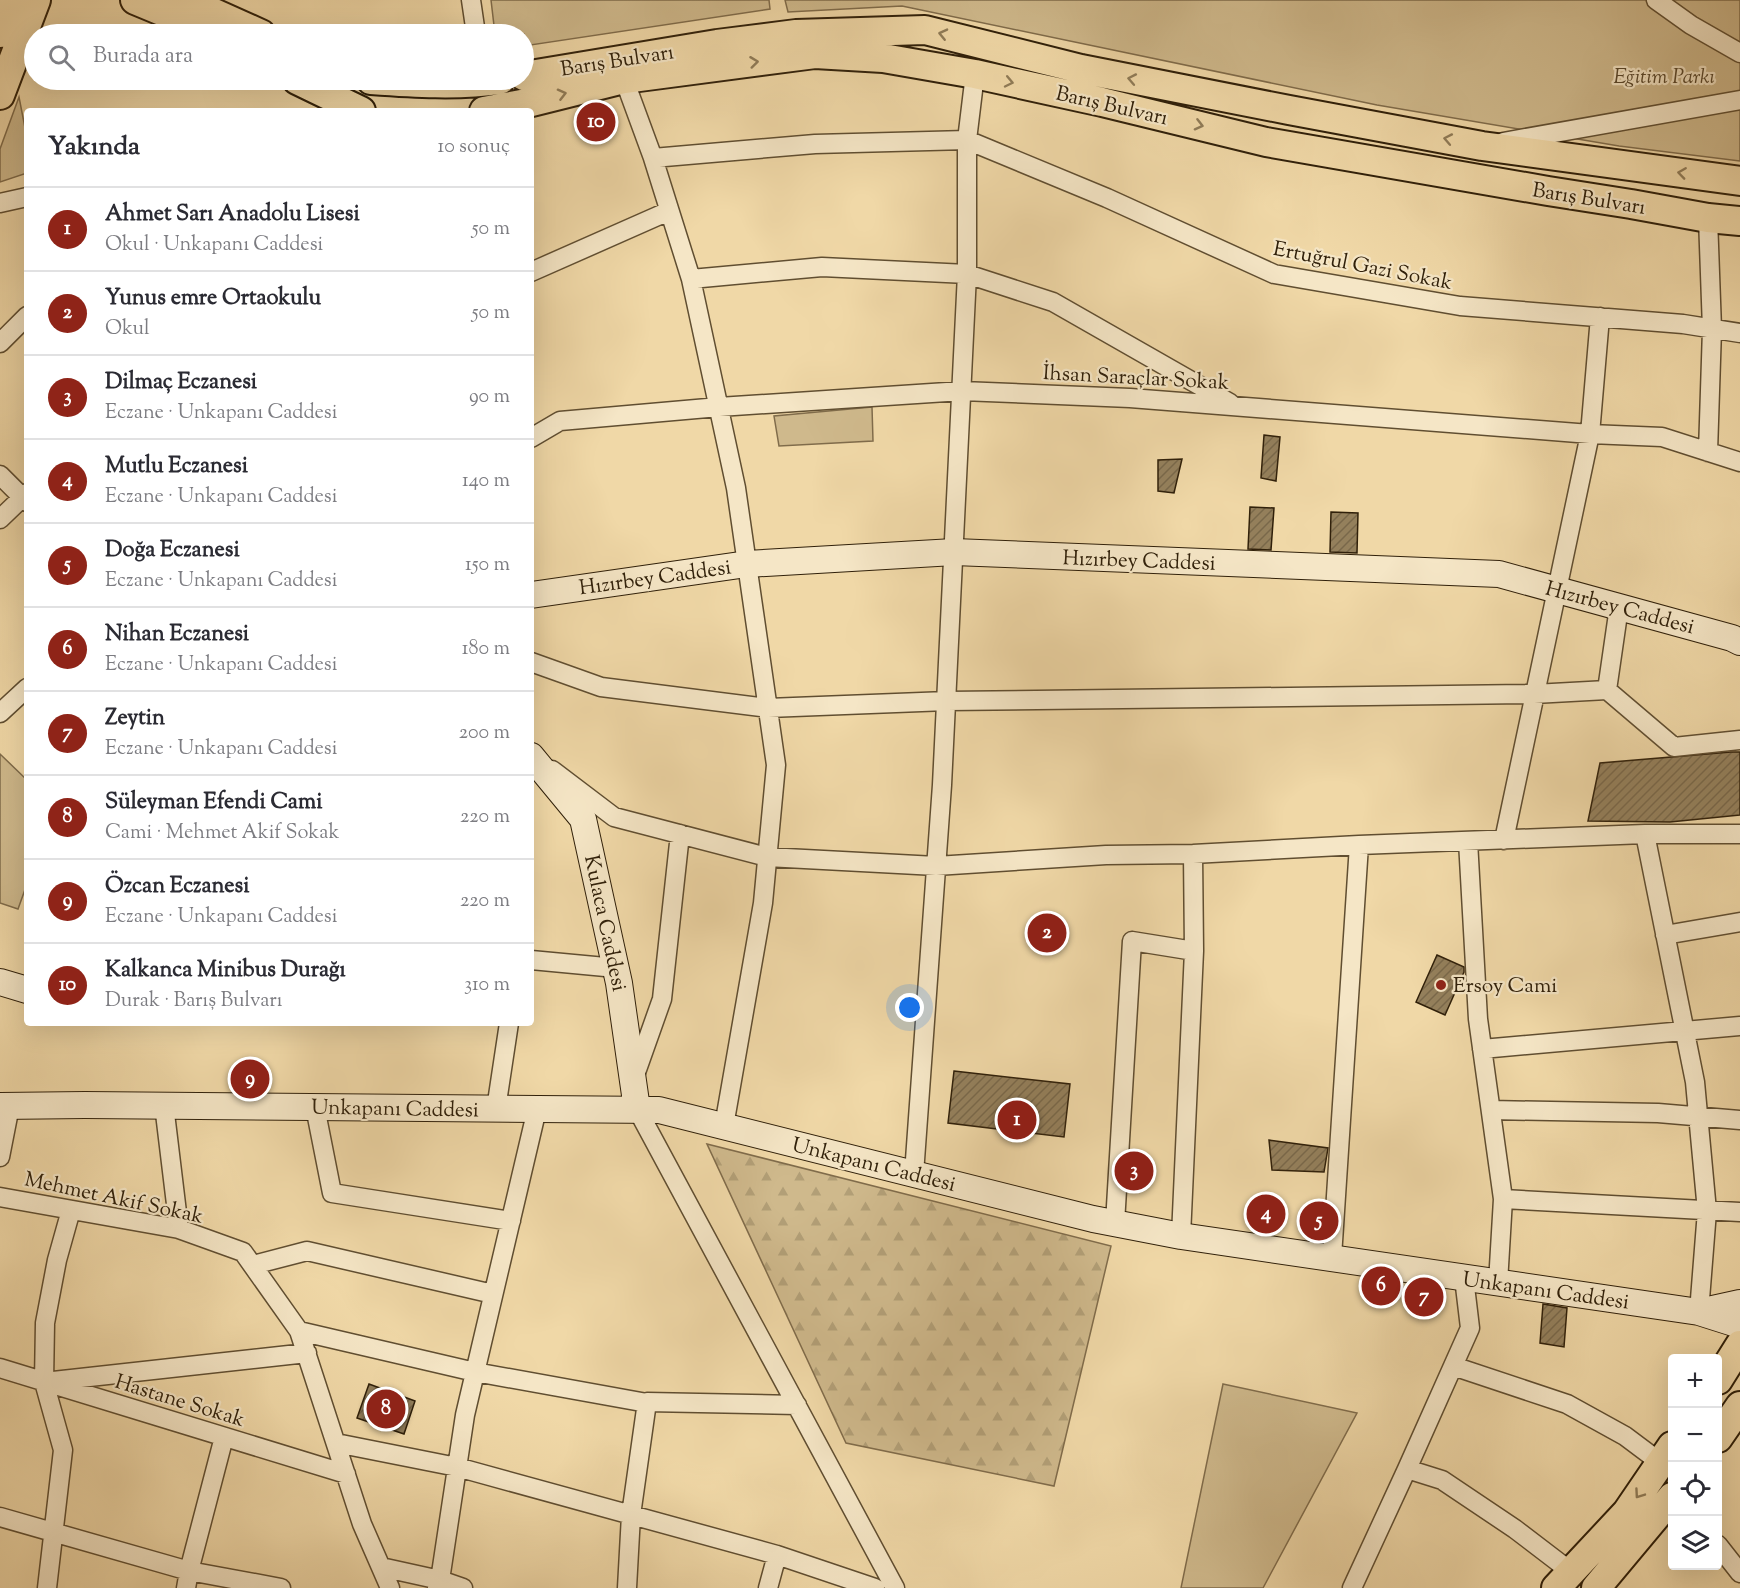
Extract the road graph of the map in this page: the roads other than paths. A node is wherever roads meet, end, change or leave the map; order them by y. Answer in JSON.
{"nodes":[{"id":1,"x":135,"y":0,"type":"edge"},
{"id":2,"x":185,"y":0,"type":"edge"},
{"id":3,"x":471,"y":0,"type":"edge"},
{"id":4,"x":1656,"y":0,"type":"edge"},
{"id":5,"x":30,"y":2,"type":"edge"},
{"id":6,"x":193,"y":24,"type":"edge"},
{"id":7,"x":239,"y":24,"type":"edge"},
{"id":8,"x":475,"y":24,"type":"edge"},
{"id":9,"x":0,"y":33,"type":"edge"},
{"id":10,"x":1740,"y":53,"type":"edge"},
{"id":11,"x":534,"y":74,"type":"edge"},
{"id":12,"x":975,"y":74,"type":"junction"},
{"id":13,"x":624,"y":79,"type":"junction"},
{"id":14,"x":318,"y":90,"type":"edge"},
{"id":15,"x":0,"y":95,"type":"edge"},
{"id":16,"x":1740,"y":100,"type":"edge"},
{"id":17,"x":355,"y":108,"type":"edge"},
{"id":18,"x":500,"y":108,"type":"edge"},
{"id":19,"x":967,"y":140,"type":"junction"},
{"id":20,"x":1482,"y":146,"type":"junction"},
{"id":21,"x":653,"y":158,"type":"junction"},
{"id":22,"x":1740,"y":181,"type":"edge"},
{"id":23,"x":24,"y":198,"type":"edge"},
{"id":24,"x":0,"y":203,"type":"edge"},
{"id":25,"x":669,"y":211,"type":"junction"},
{"id":26,"x":1707,"y":218,"type":"junction"},
{"id":27,"x":1740,"y":221,"type":"edge"},
{"id":28,"x":534,"y":271,"type":"edge"},
{"id":29,"x":967,"y":274,"type":"junction"},
{"id":30,"x":691,"y":279,"type":"junction"},
{"id":31,"x":1600,"y":317,"type":"junction"},
{"id":32,"x":24,"y":319,"type":"edge"},
{"id":33,"x":1712,"y":328,"type":"junction"},
{"id":34,"x":1740,"y":333,"type":"edge"},
{"id":35,"x":0,"y":343,"type":"edge"},
{"id":36,"x":962,"y":391,"type":"junction"},
{"id":37,"x":1235,"y":405,"type":"junction"},
{"id":38,"x":719,"y":407,"type":"junction"},
{"id":39,"x":1590,"y":434,"type":"junction"},
{"id":40,"x":534,"y":436,"type":"edge"},
{"id":41,"x":1708,"y":452,"type":"junction"},
{"id":42,"x":1740,"y":462,"type":"edge"},
{"id":43,"x":0,"y":476,"type":"edge"},
{"id":44,"x":24,"y":497,"type":"edge"},
{"id":45,"x":24,"y":499,"type":"edge"},
{"id":46,"x":0,"y":519,"type":"edge"},
{"id":47,"x":954,"y":552,"type":"junction"},
{"id":48,"x":747,"y":564,"type":"junction"},
{"id":49,"x":1556,"y":590,"type":"junction"},
{"id":50,"x":534,"y":596,"type":"edge"},
{"id":51,"x":1618,"y":607,"type":"junction"},
{"id":52,"x":1740,"y":642,"type":"edge"},
{"id":53,"x":534,"y":663,"type":"edge"},
{"id":54,"x":1607,"y":690,"type":"junction"},
{"id":55,"x":24,"y":691,"type":"edge"},
{"id":56,"x":1534,"y":694,"type":"junction"},
{"id":57,"x":947,"y":701,"type":"junction"},
{"id":58,"x":768,"y":708,"type":"junction"},
{"id":59,"x":0,"y":713,"type":"edge"},
{"id":60,"x":1740,"y":740,"type":"edge"},
{"id":61,"x":534,"y":757,"type":"edge"},
{"id":62,"x":534,"y":759,"type":"edge"},
{"id":63,"x":680,"y":834,"type":"junction"},
{"id":64,"x":1645,"y":834,"type":"junction"},
{"id":65,"x":1740,"y":834,"type":"edge"},
{"id":66,"x":1504,"y":840,"type":"junction"},
{"id":67,"x":1468,"y":841,"type":"junction"},
{"id":68,"x":1359,"y":845,"type":"junction"},
{"id":69,"x":1193,"y":854,"type":"junction"},
{"id":70,"x":767,"y":857,"type":"junction"},
{"id":71,"x":936,"y":866,"type":"junction"},
{"id":72,"x":1740,"y":922,"type":"edge"},
{"id":73,"x":1665,"y":935,"type":"junction"},
{"id":74,"x":1194,"y":951,"type":"junction"},
{"id":75,"x":534,"y":960,"type":"edge"},
{"id":76,"x":616,"y":968,"type":"junction"},
{"id":77,"x":0,"y":982,"type":"edge"},
{"id":78,"x":24,"y":989,"type":"edge"},
{"id":79,"x":509,"y":1026,"type":"edge"},
{"id":80,"x":1740,"y":1026,"type":"edge"},
{"id":81,"x":1684,"y":1029,"type":"junction"},
{"id":82,"x":1482,"y":1049,"type":"junction"},
{"id":83,"x":633,"y":1079,"type":"junction"},
{"id":84,"x":164,"y":1105,"type":"junction"},
{"id":85,"x":5,"y":1106,"type":"edge"},
{"id":86,"x":315,"y":1107,"type":"junction"},
{"id":87,"x":496,"y":1108,"type":"junction"},
{"id":88,"x":537,"y":1108,"type":"junction"},
{"id":89,"x":637,"y":1110,"type":"junction"},
{"id":90,"x":1491,"y":1110,"type":"junction"},
{"id":91,"x":1697,"y":1118,"type":"junction"},
{"id":92,"x":1740,"y":1120,"type":"edge"},
{"id":93,"x":724,"y":1126,"type":"junction"},
{"id":94,"x":0,"y":1157,"type":"edge"},
{"id":95,"x":914,"y":1174,"type":"junction"},
{"id":96,"x":0,"y":1197,"type":"edge"},
{"id":97,"x":1503,"y":1199,"type":"junction"},
{"id":98,"x":71,"y":1210,"type":"junction"},
{"id":99,"x":1707,"y":1211,"type":"junction"},
{"id":100,"x":1740,"y":1212,"type":"edge"},
{"id":101,"x":511,"y":1221,"type":"junction"},
{"id":102,"x":1115,"y":1223,"type":"junction"},
{"id":103,"x":179,"y":1229,"type":"junction"},
{"id":104,"x":1181,"y":1236,"type":"junction"},
{"id":105,"x":1332,"y":1257,"type":"junction"},
{"id":106,"x":253,"y":1265,"type":"junction"},
{"id":107,"x":1464,"y":1278,"type":"junction"},
{"id":108,"x":1498,"y":1284,"type":"junction"},
{"id":109,"x":493,"y":1294,"type":"junction"},
{"id":110,"x":1740,"y":1303,"type":"edge"},
{"id":111,"x":1699,"y":1312,"type":"junction"},
{"id":112,"x":1740,"y":1325,"type":"edge"},
{"id":113,"x":299,"y":1331,"type":"junction"},
{"id":114,"x":1740,"y":1345,"type":"edge"},
{"id":115,"x":307,"y":1353,"type":"junction"},
{"id":116,"x":1453,"y":1366,"type":"junction"},
{"id":117,"x":0,"y":1368,"type":"edge"},
{"id":118,"x":475,"y":1372,"type":"junction"},
{"id":119,"x":1722,"y":1374,"type":"edge"},
{"id":120,"x":44,"y":1382,"type":"junction"},
{"id":121,"x":647,"y":1403,"type":"junction"},
{"id":122,"x":797,"y":1405,"type":"junction"},
{"id":123,"x":1740,"y":1406,"type":"edge"},
{"id":124,"x":1722,"y":1432,"type":"edge"},
{"id":125,"x":224,"y":1437,"type":"junction"},
{"id":126,"x":336,"y":1443,"type":"junction"},
{"id":127,"x":1667,"y":1454,"type":"edge"},
{"id":128,"x":456,"y":1467,"type":"junction"},
{"id":129,"x":1407,"y":1469,"type":"junction"},
{"id":130,"x":346,"y":1474,"type":"junction"},
{"id":131,"x":1668,"y":1502,"type":"edge"},
{"id":132,"x":631,"y":1515,"type":"junction"},
{"id":133,"x":0,"y":1517,"type":"edge"},
{"id":134,"x":53,"y":1533,"type":"junction"},
{"id":135,"x":1722,"y":1550,"type":"edge"},
{"id":136,"x":777,"y":1555,"type":"junction"},
{"id":137,"x":381,"y":1567,"type":"junction"},
{"id":138,"x":1740,"y":1573,"type":"edge"},
{"id":139,"x":187,"y":1580,"type":"edge"},
{"id":140,"x":1563,"y":1580,"type":"edge"},
{"id":141,"x":438,"y":1584,"type":"edge"},
{"id":142,"x":47,"y":1588,"type":"edge"},
{"id":143,"x":281,"y":1588,"type":"edge"},
{"id":144,"x":390,"y":1588,"type":"edge"},
{"id":145,"x":463,"y":1588,"type":"edge"},
{"id":146,"x":627,"y":1588,"type":"edge"},
{"id":147,"x":768,"y":1588,"type":"edge"},
{"id":148,"x":875,"y":1588,"type":"edge"},
{"id":149,"x":895,"y":1588,"type":"edge"},
{"id":150,"x":1352,"y":1588,"type":"edge"},
{"id":151,"x":1596,"y":1588,"type":"edge"}],
"edges":[{"from":1,"to":6,"type":"main road"},
{"from":2,"to":7,"type":"main road"},
{"from":3,"to":8,"type":"street"},
{"from":4,"to":10,"type":"street"},
{"from":5,"to":9,"type":"main road"},
{"from":5,"to":15,"type":"main road"},
{"from":20,"to":11,"type":"main road","name":"Barış Bulvarı","one_way":true},
{"from":13,"to":12,"type":"main road","name":"Barış Bulvarı","one_way":true},
{"from":12,"to":19,"type":"street"},
{"from":12,"to":26,"type":"main road","name":"Barış Bulvarı","one_way":true},
{"from":18,"to":13,"type":"main road","name":"Barış Bulvarı","one_way":true},
{"from":13,"to":21,"type":"street"},
{"from":14,"to":17,"type":"main road"},
{"from":16,"to":20,"type":"street"},
{"from":19,"to":21,"type":"street"},
{"from":19,"to":29,"type":"street"},
{"from":19,"to":31,"type":"street","name":"Ertuğrul Gazi Sokak"},
{"from":22,"to":20,"type":"main road","name":"Barış Bulvarı","one_way":true},
{"from":21,"to":25,"type":"street"},
{"from":23,"to":24,"type":"street"},
{"from":25,"to":28,"type":"street"},
{"from":25,"to":30,"type":"street"},
{"from":26,"to":27,"type":"main road","name":"Barış Bulvarı"},
{"from":26,"to":33,"type":"street"},
{"from":29,"to":30,"type":"street"},
{"from":29,"to":36,"type":"street"},
{"from":29,"to":37,"type":"street"},
{"from":30,"to":38,"type":"street"},
{"from":31,"to":33,"type":"street","name":"Ertuğrul Gazi Sokak"},
{"from":31,"to":39,"type":"street"},
{"from":32,"to":35,"type":"street"},
{"from":33,"to":34,"type":"street","name":"Ertuğrul Gazi Sokak"},
{"from":33,"to":41,"type":"street"},
{"from":36,"to":37,"type":"street","name":"İhsan Saraçlar Sokak"},
{"from":36,"to":38,"type":"street","name":"İhsan Saraçlar Sokak"},
{"from":36,"to":47,"type":"street"},
{"from":37,"to":39,"type":"street","name":"İhsan Saraçlar Sokak"},
{"from":38,"to":40,"type":"street","name":"İhsan Saraçlar Sokak"},
{"from":38,"to":48,"type":"street"},
{"from":39,"to":41,"type":"street","name":"İhsan Saraçlar Sokak"},
{"from":39,"to":49,"type":"street"},
{"from":41,"to":42,"type":"street","name":"İhsan Saraçlar Sokak"},
{"from":43,"to":44,"type":"street"},
{"from":45,"to":46,"type":"street"},
{"from":47,"to":48,"type":"main road","name":"Hızırbey Caddesi"},
{"from":47,"to":49,"type":"main road","name":"Hızırbey Caddesi"},
{"from":47,"to":57,"type":"street"},
{"from":48,"to":50,"type":"main road","name":"Hızırbey Caddesi"},
{"from":48,"to":58,"type":"street"},
{"from":49,"to":51,"type":"main road","name":"Hızırbey Caddesi"},
{"from":49,"to":56,"type":"street"},
{"from":51,"to":52,"type":"main road","name":"Hızırbey Caddesi"},
{"from":51,"to":54,"type":"street"},
{"from":53,"to":58,"type":"street"},
{"from":54,"to":56,"type":"street"},
{"from":54,"to":60,"type":"street"},
{"from":55,"to":59,"type":"street"},
{"from":56,"to":57,"type":"street"},
{"from":56,"to":66,"type":"street"},
{"from":57,"to":58,"type":"street"},
{"from":57,"to":71,"type":"street"},
{"from":58,"to":70,"type":"street"},
{"from":61,"to":63,"type":"street"},
{"from":62,"to":76,"type":"main road","name":"Kulaca Caddesi"},
{"from":63,"to":70,"type":"street"},
{"from":63,"to":83,"type":"street"},
{"from":64,"to":65,"type":"street"},
{"from":64,"to":66,"type":"street"},
{"from":64,"to":73,"type":"street"},
{"from":66,"to":67,"type":"street"},
{"from":67,"to":68,"type":"street"},
{"from":67,"to":82,"type":"street"},
{"from":68,"to":69,"type":"street"},
{"from":68,"to":105,"type":"street"},
{"from":69,"to":71,"type":"street"},
{"from":69,"to":74,"type":"street"},
{"from":70,"to":71,"type":"street"},
{"from":70,"to":93,"type":"street"},
{"from":71,"to":95,"type":"street"},
{"from":72,"to":73,"type":"street"},
{"from":73,"to":81,"type":"street"},
{"from":74,"to":102,"type":"street"},
{"from":74,"to":104,"type":"street"},
{"from":75,"to":76,"type":"street"},
{"from":76,"to":83,"type":"main road","name":"Kulaca Caddesi"},
{"from":77,"to":78,"type":"main road"},
{"from":79,"to":87,"type":"street"},
{"from":80,"to":81,"type":"street"},
{"from":81,"to":82,"type":"street"},
{"from":81,"to":91,"type":"street"},
{"from":82,"to":90,"type":"street"},
{"from":83,"to":89,"type":"main road","name":"Kulaca Caddesi"},
{"from":84,"to":85,"type":"main road","name":"Unkapanı Caddesi"},
{"from":84,"to":86,"type":"main road","name":"Unkapanı Caddesi"},
{"from":84,"to":103,"type":"street"},
{"from":85,"to":94,"type":"street","name":"Mehmet Akif Sokak"},
{"from":86,"to":87,"type":"main road","name":"Unkapanı Caddesi"},
{"from":86,"to":101,"type":"street"},
{"from":87,"to":88,"type":"main road","name":"Unkapanı Caddesi"},
{"from":88,"to":89,"type":"main road","name":"Unkapanı Caddesi"},
{"from":88,"to":101,"type":"street"},
{"from":89,"to":93,"type":"main road","name":"Unkapanı Caddesi"},
{"from":89,"to":122,"type":"street"},
{"from":90,"to":91,"type":"street"},
{"from":90,"to":97,"type":"street"},
{"from":91,"to":92,"type":"street"},
{"from":91,"to":99,"type":"street"},
{"from":93,"to":95,"type":"main road","name":"Unkapanı Caddesi"},
{"from":95,"to":102,"type":"main road","name":"Unkapanı Caddesi"},
{"from":96,"to":98,"type":"street","name":"Mehmet Akif Sokak"},
{"from":97,"to":99,"type":"street"},
{"from":97,"to":108,"type":"street"},
{"from":98,"to":103,"type":"street","name":"Mehmet Akif Sokak"},
{"from":98,"to":120,"type":"street"},
{"from":99,"to":100,"type":"street"},
{"from":99,"to":111,"type":"street"},
{"from":101,"to":109,"type":"street"},
{"from":102,"to":104,"type":"main road","name":"Unkapanı Caddesi"},
{"from":103,"to":106,"type":"street","name":"Mehmet Akif Sokak"},
{"from":104,"to":105,"type":"main road","name":"Unkapanı Caddesi"},
{"from":105,"to":107,"type":"main road","name":"Unkapanı Caddesi"},
{"from":106,"to":109,"type":"street"},
{"from":106,"to":113,"type":"street","name":"Mehmet Akif Sokak"},
{"from":107,"to":108,"type":"main road","name":"Unkapanı Caddesi"},
{"from":107,"to":116,"type":"street"},
{"from":108,"to":111,"type":"main road","name":"Unkapanı Caddesi"},
{"from":109,"to":118,"type":"street"},
{"from":110,"to":111,"type":"main road","name":"Unkapanı Caddesi"},
{"from":111,"to":112,"type":"main road"},
{"from":113,"to":115,"type":"street","name":"Mehmet Akif Sokak"},
{"from":113,"to":118,"type":"street"},
{"from":114,"to":119,"type":"main road"},
{"from":115,"to":120,"type":"street"},
{"from":115,"to":126,"type":"street","name":"Mehmet Akif Sokak"},
{"from":116,"to":127,"type":"street"},
{"from":116,"to":129,"type":"street"},
{"from":117,"to":120,"type":"street","name":"Hastane Sokak"},
{"from":118,"to":121,"type":"street"},
{"from":118,"to":128,"type":"street"},
{"from":120,"to":125,"type":"street","name":"Hastane Sokak"},
{"from":120,"to":134,"type":"street"},
{"from":121,"to":122,"type":"street"},
{"from":121,"to":132,"type":"street"},
{"from":122,"to":149,"type":"street"},
{"from":123,"to":124,"type":"main road"},
{"from":125,"to":130,"type":"street","name":"Hastane Sokak"},
{"from":125,"to":139,"type":"street"},
{"from":126,"to":128,"type":"street"},
{"from":126,"to":130,"type":"street","name":"Mehmet Akif Sokak"},
{"from":127,"to":140,"type":"main road","one_way":true},
{"from":128,"to":132,"type":"street"},
{"from":128,"to":141,"type":"street"},
{"from":129,"to":140,"type":"street"},
{"from":129,"to":150,"type":"street"},
{"from":130,"to":137,"type":"street","name":"Mehmet Akif Sokak"},
{"from":131,"to":151,"type":"main road"},
{"from":132,"to":136,"type":"street"},
{"from":132,"to":146,"type":"street"},
{"from":133,"to":134,"type":"street"},
{"from":134,"to":139,"type":"street"},
{"from":134,"to":142,"type":"street"},
{"from":135,"to":138,"type":"street"},
{"from":136,"to":147,"type":"street"},
{"from":136,"to":148,"type":"street"},
{"from":137,"to":141,"type":"street"},
{"from":137,"to":144,"type":"street","name":"Mehmet Akif Sokak"},
{"from":139,"to":143,"type":"street"},
{"from":141,"to":145,"type":"street"}]}
